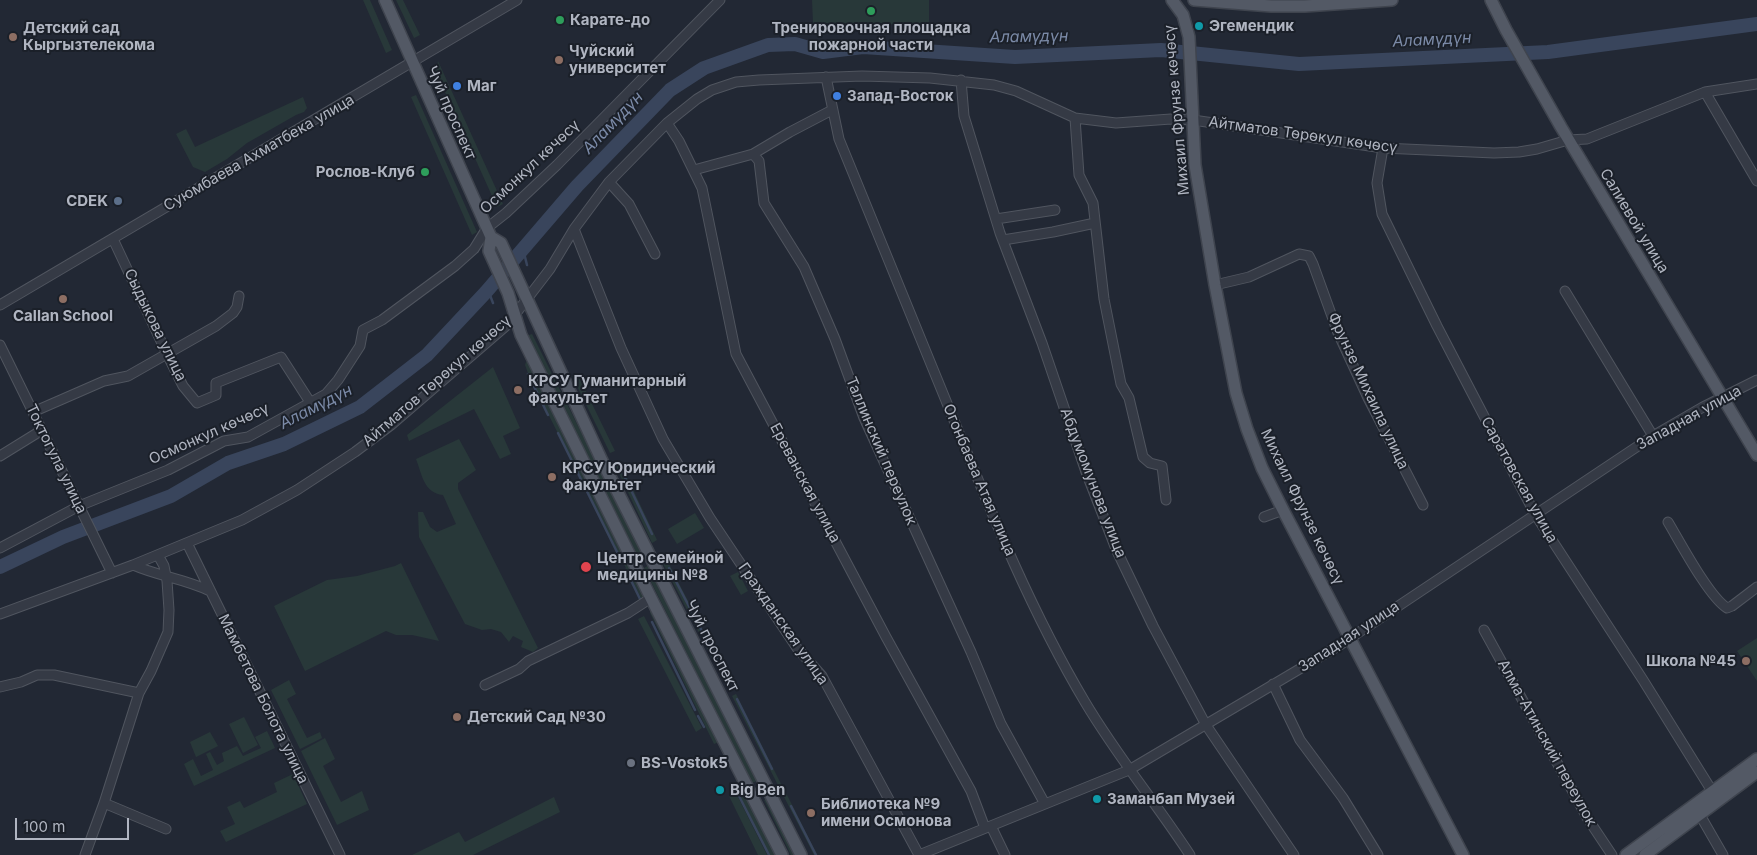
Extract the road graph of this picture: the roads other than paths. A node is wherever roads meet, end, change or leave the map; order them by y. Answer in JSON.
{"nodes":[{"id":1,"x":385,"y":0,"type":"edge"},
{"id":2,"x":517,"y":0,"type":"edge"},
{"id":3,"x":720,"y":0,"type":"edge"},
{"id":4,"x":1172,"y":0,"type":"edge"},
{"id":5,"x":1194,"y":0,"type":"edge"},
{"id":6,"x":1392,"y":0,"type":"edge"},
{"id":7,"x":1491,"y":0,"type":"edge"},
{"id":8,"x":1374,"y":1,"type":"edge"},
{"id":9,"x":412,"y":63,"type":"junction"},
{"id":10,"x":826,"y":77,"type":"junction"},
{"id":11,"x":961,"y":80,"type":"junction"},
{"id":12,"x":1757,"y":84,"type":"edge"},
{"id":13,"x":1705,"y":92,"type":"junction"},
{"id":14,"x":832,"y":110,"type":"junction"},
{"id":15,"x":1075,"y":118,"type":"junction"},
{"id":16,"x":1193,"y":120,"type":"junction"},
{"id":17,"x":667,"y":124,"type":"junction"},
{"id":18,"x":1568,"y":140,"type":"junction"},
{"id":19,"x":1382,"y":148,"type":"junction"},
{"id":20,"x":752,"y":154,"type":"junction"},
{"id":21,"x":694,"y":170,"type":"junction"},
{"id":22,"x":1757,"y":181,"type":"edge"},
{"id":23,"x":609,"y":182,"type":"junction"},
{"id":24,"x":1054,"y":210,"type":"dead end"},
{"id":25,"x":996,"y":219,"type":"junction"},
{"id":26,"x":1095,"y":223,"type":"junction"},
{"id":27,"x":574,"y":229,"type":"junction"},
{"id":28,"x":493,"y":236,"type":"junction"},
{"id":29,"x":113,"y":239,"type":"junction"},
{"id":30,"x":1003,"y":240,"type":"junction"},
{"id":31,"x":654,"y":254,"type":"dead end"},
{"id":32,"x":1215,"y":285,"type":"junction"},
{"id":33,"x":1565,"y":291,"type":"dead end"},
{"id":34,"x":238,"y":296,"type":"dead end"},
{"id":35,"x":526,"y":300,"type":"junction"},
{"id":36,"x":0,"y":305,"type":"edge"},
{"id":37,"x":515,"y":312,"type":"junction"},
{"id":38,"x":0,"y":345,"type":"edge"},
{"id":39,"x":167,"y":354,"type":"junction"},
{"id":40,"x":1757,"y":380,"type":"edge"},
{"id":41,"x":1722,"y":398,"type":"junction"},
{"id":42,"x":310,"y":402,"type":"junction"},
{"id":43,"x":33,"y":412,"type":"junction"},
{"id":44,"x":42,"y":430,"type":"junction"},
{"id":45,"x":1653,"y":436,"type":"junction"},
{"id":46,"x":1757,"y":455,"type":"edge"},
{"id":47,"x":0,"y":456,"type":"edge"},
{"id":48,"x":1166,"y":500,"type":"dead end"},
{"id":49,"x":1423,"y":505,"type":"dead end"},
{"id":50,"x":80,"y":507,"type":"junction"},
{"id":51,"x":1283,"y":510,"type":"junction"},
{"id":52,"x":1534,"y":514,"type":"junction"},
{"id":53,"x":1264,"y":517,"type":"dead end"},
{"id":54,"x":1668,"y":522,"type":"dead end"},
{"id":55,"x":187,"y":543,"type":"junction"},
{"id":56,"x":0,"y":548,"type":"edge"},
{"id":57,"x":158,"y":555,"type":"junction"},
{"id":58,"x":133,"y":565,"type":"junction"},
{"id":59,"x":112,"y":573,"type":"junction"},
{"id":60,"x":166,"y":575,"type":"junction"},
{"id":61,"x":1757,"y":587,"type":"edge"},
{"id":62,"x":210,"y":592,"type":"junction"},
{"id":63,"x":651,"y":598,"type":"junction"},
{"id":64,"x":0,"y":614,"type":"edge"},
{"id":65,"x":1484,"y":630,"type":"dead end"},
{"id":66,"x":1350,"y":638,"type":"junction"},
{"id":67,"x":1273,"y":684,"type":"junction"},
{"id":68,"x":485,"y":686,"type":"dead end"},
{"id":69,"x":0,"y":687,"type":"edge"},
{"id":70,"x":138,"y":693,"type":"junction"},
{"id":71,"x":1206,"y":725,"type":"junction"},
{"id":72,"x":1757,"y":759,"type":"edge"},
{"id":73,"x":1128,"y":770,"type":"junction"},
{"id":74,"x":1757,"y":772,"type":"edge"},
{"id":75,"x":767,"y":786,"type":"junction"},
{"id":76,"x":1712,"y":792,"type":"junction"},
{"id":77,"x":751,"y":794,"type":"junction"},
{"id":78,"x":104,"y":803,"type":"junction"},
{"id":79,"x":1045,"y":804,"type":"junction"},
{"id":80,"x":1700,"y":815,"type":"junction"},
{"id":81,"x":988,"y":827,"type":"junction"},
{"id":82,"x":166,"y":829,"type":"dead end"},
{"id":83,"x":85,"y":855,"type":"edge"},
{"id":84,"x":340,"y":855,"type":"edge"},
{"id":85,"x":782,"y":855,"type":"edge"},
{"id":86,"x":801,"y":855,"type":"edge"},
{"id":87,"x":919,"y":855,"type":"edge"},
{"id":88,"x":1005,"y":855,"type":"edge"},
{"id":89,"x":1190,"y":855,"type":"edge"},
{"id":90,"x":1294,"y":855,"type":"edge"},
{"id":91,"x":1378,"y":855,"type":"edge"},
{"id":92,"x":1464,"y":855,"type":"edge"},
{"id":93,"x":1612,"y":855,"type":"edge"},
{"id":94,"x":1626,"y":855,"type":"edge"},
{"id":95,"x":1645,"y":855,"type":"edge"},
{"id":96,"x":1723,"y":855,"type":"edge"}],
"edges":[{"from":1,"to":9,"type":"main road","name":"Чуй проспект"},
{"from":2,"to":9,"type":"street","name":"Суюмбаева Ахматбека улица"},
{"from":3,"to":28,"type":"street","name":"Осмонкул көчөсү"},
{"from":4,"to":16,"type":"main road","name":"Михаил Фрунзе көчөсү"},
{"from":5,"to":8,"type":"main road"},
{"from":6,"to":8,"type":"main road"},
{"from":7,"to":18,"type":"main road","name":"Салиевой улица"},
{"from":9,"to":28,"type":"main road","name":"Чуй проспект"},
{"from":9,"to":29,"type":"street","name":"Суюмбаева Ахматбека улица"},
{"from":10,"to":11,"type":"street","name":"Айтматов Төрөкул көчөсү"},
{"from":10,"to":14,"type":"street","name":"Огонбаева Атая улица"},
{"from":10,"to":17,"type":"street","name":"Айтматов Төрөкул көчөсү"},
{"from":11,"to":15,"type":"street","name":"Айтматов Төрөкул көчөсү"},
{"from":11,"to":25,"type":"street","name":"Абдумомунова улица"},
{"from":12,"to":13,"type":"street","name":"Айтматов Төрөкул көчөсү"},
{"from":13,"to":18,"type":"street","name":"Айтматов Төрөкул көчөсү"},
{"from":13,"to":22,"type":"street"},
{"from":14,"to":20,"type":"street"},
{"from":14,"to":73,"type":"street","name":"Огонбаева Атая улица"},
{"from":15,"to":16,"type":"street","name":"Айтматов Төрөкул көчөсү"},
{"from":15,"to":26,"type":"street"},
{"from":16,"to":19,"type":"street","name":"Айтматов Төрөкул көчөсү"},
{"from":16,"to":32,"type":"main road","name":"Михаил Фрунзе көчөсү"},
{"from":17,"to":21,"type":"street","name":"Ереванская улица"},
{"from":17,"to":23,"type":"street","name":"Айтматов Төрөкул көчөсү"},
{"from":18,"to":19,"type":"street","name":"Айтматов Төрөкул көчөсү"},
{"from":18,"to":41,"type":"main road","name":"Салиевой улица"},
{"from":19,"to":52,"type":"street","name":"Саратовская улица"},
{"from":20,"to":21,"type":"street"},
{"from":20,"to":79,"type":"street","name":"Таллинский переулок"},
{"from":21,"to":81,"type":"street","name":"Ереванская улица"},
{"from":23,"to":27,"type":"street","name":"Айтматов Төрөкул көчөсү"},
{"from":23,"to":31,"type":"street"},
{"from":24,"to":25,"type":"street"},
{"from":25,"to":30,"type":"street","name":"Абдумомунова улица"},
{"from":26,"to":30,"type":"street"},
{"from":26,"to":48,"type":"street"},
{"from":27,"to":35,"type":"street","name":"Айтматов Төрөкул көчөсү"},
{"from":27,"to":87,"type":"street","name":"Гражданская улица"},
{"from":28,"to":35,"type":"main road","name":"Чуй проспект"},
{"from":28,"to":37,"type":"main road"},
{"from":28,"to":42,"type":"street","name":"Осмонкул көчөсү"},
{"from":29,"to":36,"type":"street","name":"Суюмбаева Ахматбека улица"},
{"from":29,"to":39,"type":"street","name":"Сыдыкова улица"},
{"from":30,"to":71,"type":"street","name":"Абдумомунова улица"},
{"from":32,"to":49,"type":"street","name":"Фрунзе Михаила улица"},
{"from":32,"to":51,"type":"main road","name":"Михаил Фрунзе көчөсү"},
{"from":33,"to":45,"type":"street"},
{"from":34,"to":39,"type":"street"},
{"from":35,"to":37,"type":"street","name":"Айтматов Төрөкул көчөсү"},
{"from":35,"to":75,"type":"main road","name":"Чуй проспект"},
{"from":37,"to":55,"type":"street","name":"Айтматов Төрөкул көчөсү"},
{"from":37,"to":63,"type":"main road"},
{"from":38,"to":43,"type":"street","name":"Токтогула улица"},
{"from":39,"to":42,"type":"street","name":"Сыдыкова улица"},
{"from":39,"to":43,"type":"street"},
{"from":40,"to":41,"type":"street","name":"Западная улица"},
{"from":41,"to":45,"type":"street","name":"Западная улица"},
{"from":41,"to":46,"type":"main road","name":"Салиевой улица"},
{"from":42,"to":50,"type":"street","name":"Осмонкул көчөсү"},
{"from":43,"to":44,"type":"street","name":"Токтогула улица"},
{"from":44,"to":47,"type":"street"},
{"from":44,"to":50,"type":"street","name":"Токтогула улица"},
{"from":45,"to":52,"type":"street","name":"Западная улица"},
{"from":50,"to":56,"type":"street","name":"Осмонкул көчөсү"},
{"from":50,"to":59,"type":"street","name":"Токтогула улица"},
{"from":51,"to":53,"type":"street"},
{"from":51,"to":66,"type":"main road","name":"Михаил Фрунзе көчөсү"},
{"from":52,"to":66,"type":"street","name":"Западная улица"},
{"from":52,"to":76,"type":"street","name":"Саратовская улица"},
{"from":54,"to":61,"type":"street"},
{"from":55,"to":57,"type":"street","name":"Айтматов Төрөкул көчөсү"},
{"from":55,"to":62,"type":"street","name":"Мамбетова Болота улица"},
{"from":57,"to":58,"type":"street","name":"Айтматов Төрөкул көчөсү"},
{"from":57,"to":60,"type":"street"},
{"from":58,"to":59,"type":"street","name":"Айтматов Төрөкул көчөсү"},
{"from":58,"to":60,"type":"street"},
{"from":59,"to":64,"type":"street","name":"Айтматов Төрөкул көчөсү"},
{"from":60,"to":62,"type":"street"},
{"from":60,"to":70,"type":"street"},
{"from":62,"to":84,"type":"street","name":"Мамбетова Болота улица"},
{"from":63,"to":68,"type":"street"},
{"from":63,"to":77,"type":"main road"},
{"from":65,"to":93,"type":"street","name":"Алма-Атинский переулок"},
{"from":66,"to":67,"type":"street","name":"Западная улица"},
{"from":66,"to":92,"type":"main road","name":"Михаил Фрунзе көчөсү"},
{"from":67,"to":71,"type":"street","name":"Западная улица"},
{"from":67,"to":91,"type":"street"},
{"from":69,"to":70,"type":"street"},
{"from":70,"to":78,"type":"street"},
{"from":71,"to":73,"type":"street","name":"Западная улица"},
{"from":71,"to":90,"type":"street","name":"Абдумомунова улица"},
{"from":72,"to":76,"type":"main road"},
{"from":73,"to":79,"type":"street","name":"Западная улица"},
{"from":73,"to":89,"type":"street","name":"Огонбаева Атая улица"},
{"from":74,"to":80,"type":"main road"},
{"from":75,"to":77,"type":"main road"},
{"from":75,"to":86,"type":"main road","name":"Чуй проспект"},
{"from":76,"to":94,"type":"main road"},
{"from":77,"to":85,"type":"main road"},
{"from":78,"to":82,"type":"street"},
{"from":78,"to":83,"type":"street"},
{"from":79,"to":81,"type":"street","name":"Западная улица"},
{"from":80,"to":95,"type":"main road"},
{"from":80,"to":96,"type":"street"},
{"from":81,"to":87,"type":"street","name":"Западная улица"},
{"from":81,"to":88,"type":"street","name":"Ереванская улица"}]}
